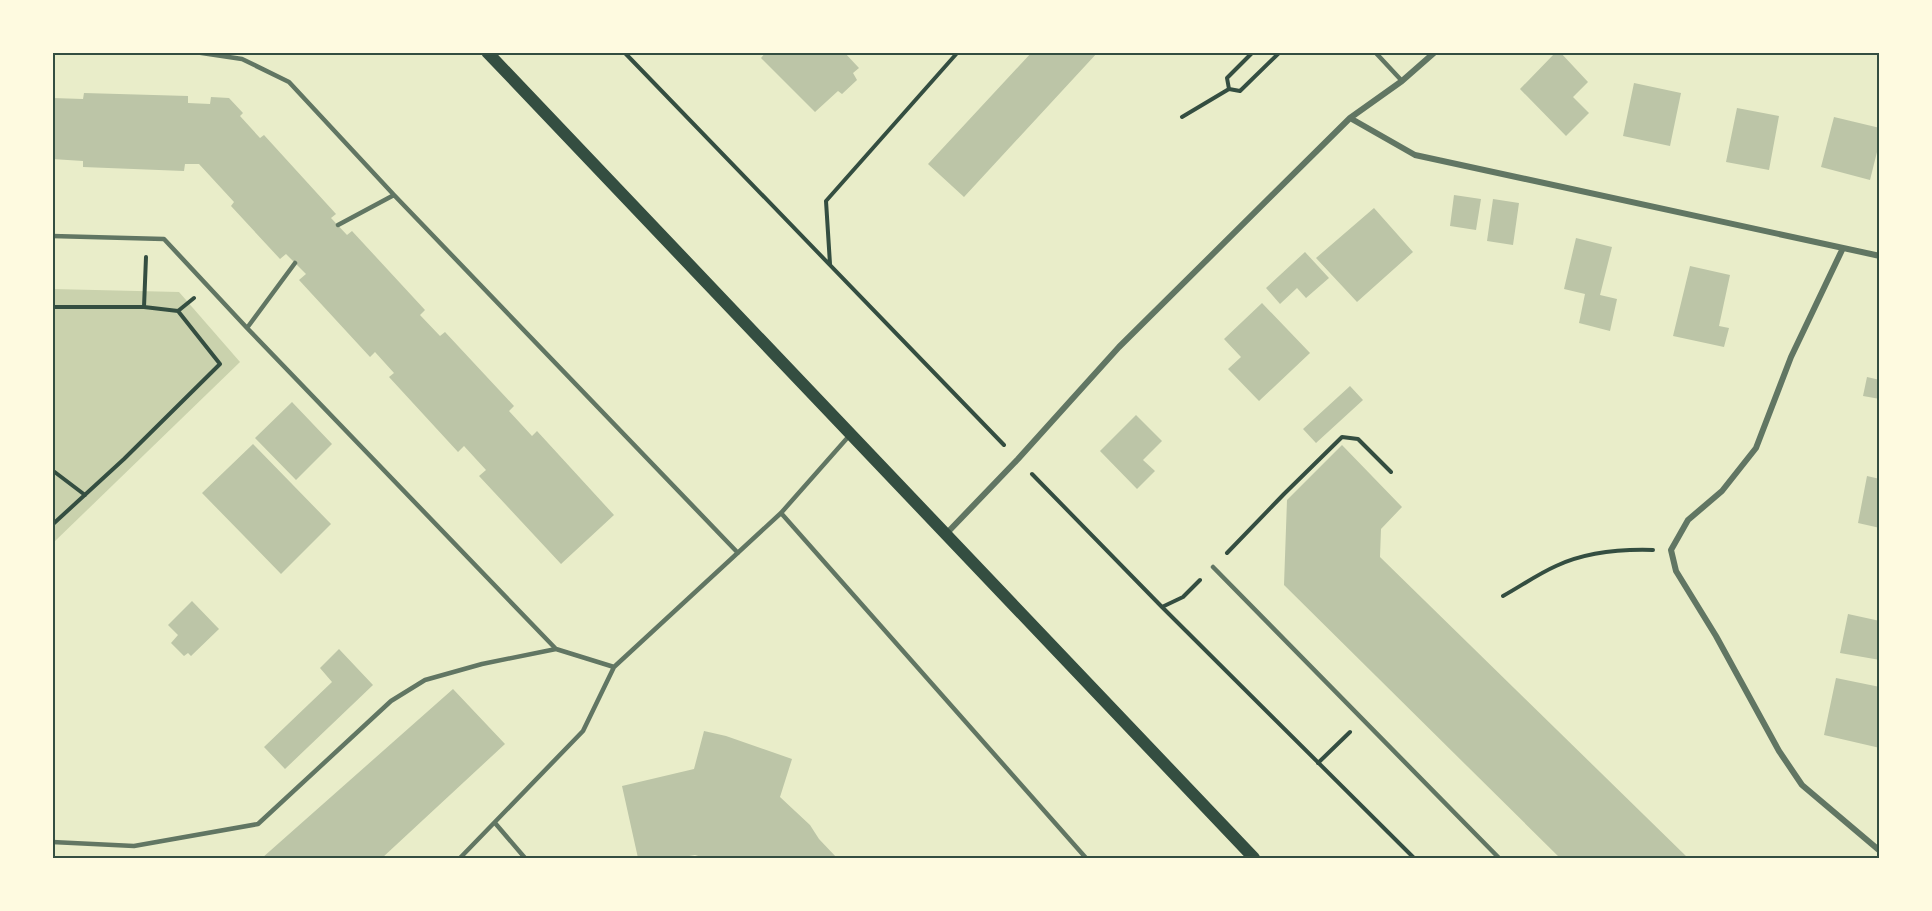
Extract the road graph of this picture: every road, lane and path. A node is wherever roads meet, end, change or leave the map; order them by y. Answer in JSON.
{"nodes":[{"id":1,"x":195,"y":52,"type":"edge"},
{"id":2,"x":487,"y":52,"type":"edge"},
{"id":3,"x":958,"y":52,"type":"edge"},
{"id":4,"x":1253,"y":52,"type":"edge"},
{"id":5,"x":1280,"y":52,"type":"edge"},
{"id":6,"x":1375,"y":52,"type":"edge"},
{"id":7,"x":1435,"y":52,"type":"edge"},
{"id":8,"x":1402,"y":81,"type":"junction"},
{"id":9,"x":1228,"y":89,"type":"junction"},
{"id":10,"x":1182,"y":117,"type":"dead end"},
{"id":11,"x":1350,"y":118,"type":"junction"},
{"id":12,"x":394,"y":195,"type":"junction"},
{"id":13,"x":338,"y":225,"type":"dead end"},
{"id":14,"x":52,"y":236,"type":"edge"},
{"id":15,"x":147,"y":238,"type":"junction"},
{"id":16,"x":1843,"y":248,"type":"junction"},
{"id":17,"x":1880,"y":256,"type":"edge"},
{"id":18,"x":295,"y":263,"type":"dead end"},
{"id":19,"x":830,"y":265,"type":"dead end"},
{"id":20,"x":52,"y":307,"type":"edge"},
{"id":21,"x":144,"y":307,"type":"junction"},
{"id":22,"x":246,"y":328,"type":"junction"},
{"id":23,"x":851,"y":434,"type":"junction"},
{"id":24,"x":52,"y":470,"type":"edge"},
{"id":25,"x":1391,"y":472,"type":"dead end"},
{"id":26,"x":86,"y":495,"type":"junction"},
{"id":27,"x":781,"y":513,"type":"junction"},
{"id":28,"x":52,"y":525,"type":"edge"},
{"id":29,"x":946,"y":534,"type":"junction"},
{"id":30,"x":1671,"y":550,"type":"junction"},
{"id":31,"x":738,"y":553,"type":"junction"},
{"id":32,"x":1213,"y":567,"type":"junction"},
{"id":33,"x":1503,"y":596,"type":"dead end"},
{"id":34,"x":1162,"y":607,"type":"dead end"},
{"id":35,"x":556,"y":649,"type":"junction"},
{"id":36,"x":614,"y":667,"type":"junction"},
{"id":37,"x":1361,"y":720,"type":"junction"},
{"id":38,"x":1318,"y":762,"type":"dead end"},
{"id":39,"x":495,"y":823,"type":"junction"},
{"id":40,"x":52,"y":842,"type":"edge"},
{"id":41,"x":1880,"y":852,"type":"edge"},
{"id":42,"x":460,"y":858,"type":"edge"},
{"id":43,"x":525,"y":858,"type":"edge"},
{"id":44,"x":1086,"y":858,"type":"edge"},
{"id":45,"x":1254,"y":858,"type":"edge"},
{"id":46,"x":1499,"y":858,"type":"edge"},
{"id":47,"x":1873,"y":858,"type":"edge"}],
"edges":[{"from":1,"to":12,"type":"lane"},
{"from":2,"to":23,"type":"main road"},
{"from":3,"to":19,"type":"path"},
{"from":4,"to":9,"type":"path"},
{"from":5,"to":9,"type":"path"},
{"from":6,"to":8,"type":"lane"},
{"from":7,"to":8,"type":"street"},
{"from":8,"to":11,"type":"street"},
{"from":9,"to":10,"type":"path"},
{"from":11,"to":16,"type":"street"},
{"from":11,"to":29,"type":"street"},
{"from":12,"to":13,"type":"lane"},
{"from":12,"to":31,"type":"lane"},
{"from":14,"to":15,"type":"lane"},
{"from":15,"to":21,"type":"path"},
{"from":15,"to":22,"type":"lane"},
{"from":16,"to":17,"type":"street"},
{"from":16,"to":30,"type":"street"},
{"from":18,"to":22,"type":"lane"},
{"from":20,"to":21,"type":"path"},
{"from":21,"to":26,"type":"path"},
{"from":22,"to":35,"type":"lane"},
{"from":23,"to":27,"type":"lane"},
{"from":23,"to":29,"type":"main road"},
{"from":24,"to":26,"type":"path"},
{"from":25,"to":32,"type":"path"},
{"from":26,"to":28,"type":"path"},
{"from":27,"to":31,"type":"lane"},
{"from":27,"to":44,"type":"lane"},
{"from":29,"to":45,"type":"main road"},
{"from":30,"to":33,"type":"path"},
{"from":30,"to":41,"type":"street"},
{"from":31,"to":36,"type":"lane"},
{"from":32,"to":34,"type":"path"},
{"from":32,"to":37,"type":"lane"},
{"from":35,"to":36,"type":"lane"},
{"from":35,"to":40,"type":"lane"},
{"from":36,"to":39,"type":"lane"},
{"from":37,"to":38,"type":"path"},
{"from":37,"to":46,"type":"lane"},
{"from":39,"to":42,"type":"lane"},
{"from":39,"to":43,"type":"lane"},
{"from":41,"to":47,"type":"street"}]}
